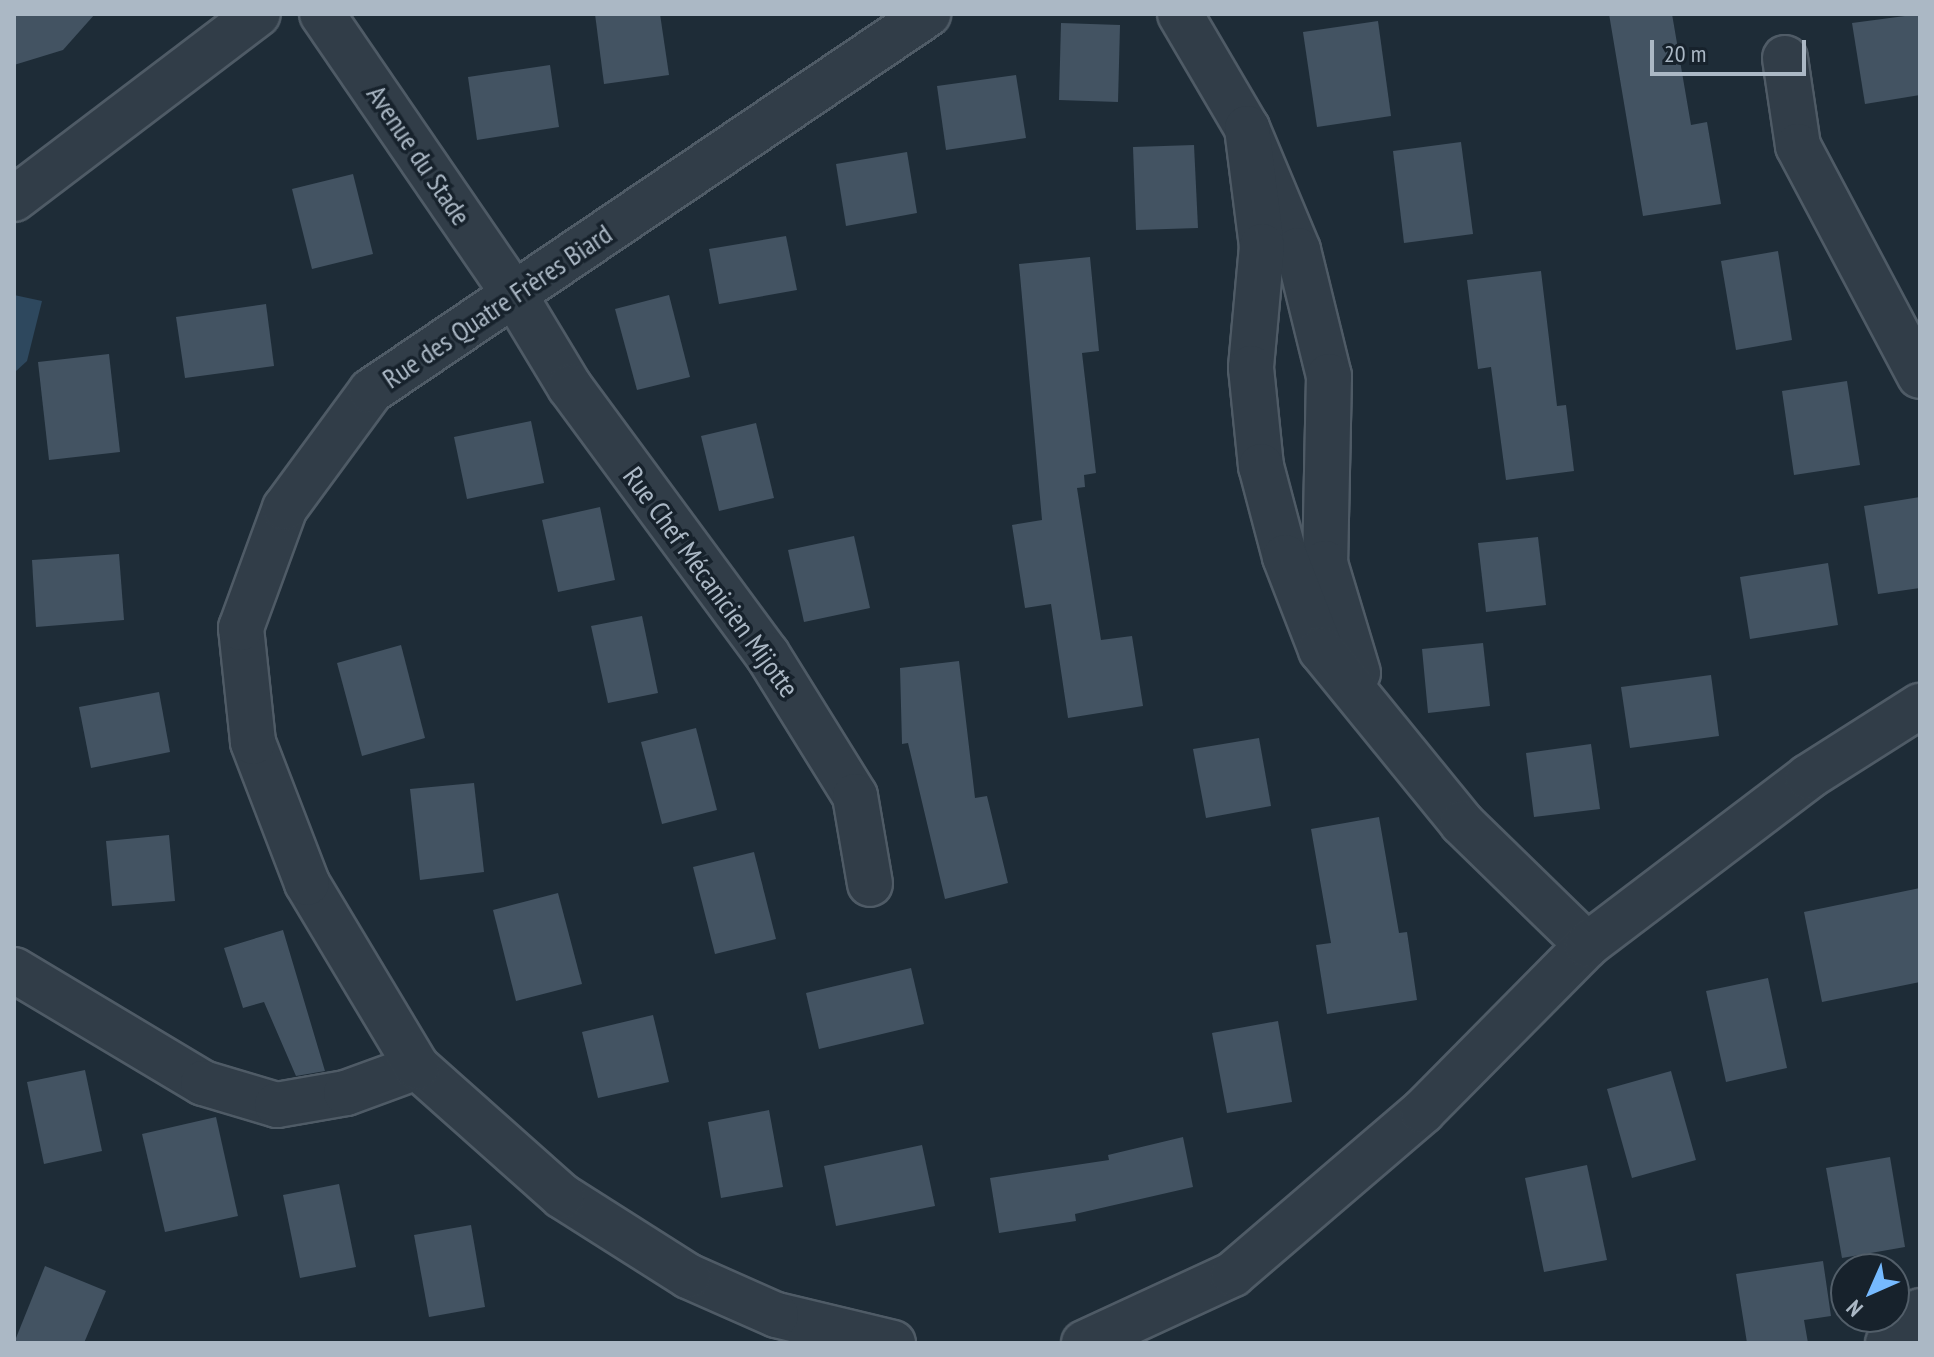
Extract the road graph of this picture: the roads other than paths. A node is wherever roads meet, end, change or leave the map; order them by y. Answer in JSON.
{"nodes":[{"id":1,"x":258,"y":14,"type":"edge"},
{"id":2,"x":322,"y":14,"type":"edge"},
{"id":3,"x":928,"y":14,"type":"edge"},
{"id":4,"x":1180,"y":14,"type":"edge"},
{"id":5,"x":1785,"y":58,"type":"dead end"},
{"id":6,"x":1247,"y":128,"type":"junction"},
{"id":7,"x":14,"y":199,"type":"edge"},
{"id":8,"x":515,"y":296,"type":"junction"},
{"id":9,"x":1920,"y":376,"type":"edge"},
{"id":10,"x":1920,"y":706,"type":"edge"},
{"id":11,"x":1369,"y":710,"type":"junction"},
{"id":12,"x":870,"y":884,"type":"dead end"},
{"id":13,"x":1587,"y":945,"type":"junction"},
{"id":14,"x":14,"y":970,"type":"edge"},
{"id":15,"x":417,"y":1067,"type":"junction"},
{"id":16,"x":1920,"y":1311,"type":"edge"},
{"id":17,"x":893,"y":1343,"type":"edge"},
{"id":18,"x":1084,"y":1343,"type":"edge"},
{"id":19,"x":1888,"y":1343,"type":"edge"}],
"edges":[{"from":1,"to":7,"type":"street"},
{"from":2,"to":8,"type":"street","name":"Avenue du Stade"},
{"from":3,"to":8,"type":"street","name":"Rue des Quatre Frères Biard"},
{"from":4,"to":6,"type":"street"},
{"from":5,"to":9,"type":"street"},
{"from":6,"to":11,"type":"street"},
{"from":6,"to":11,"type":"street"},
{"from":8,"to":12,"type":"street","name":"Rue Chef Mécanicien Mijotte"},
{"from":8,"to":15,"type":"street","name":"Rue des Quatre Frères Biard"},
{"from":10,"to":13,"type":"street"},
{"from":11,"to":13,"type":"street"},
{"from":13,"to":18,"type":"street"},
{"from":14,"to":15,"type":"street"},
{"from":15,"to":17,"type":"street","name":"Rue des Quatre Frères Biard"},
{"from":16,"to":19,"type":"street"}]}
